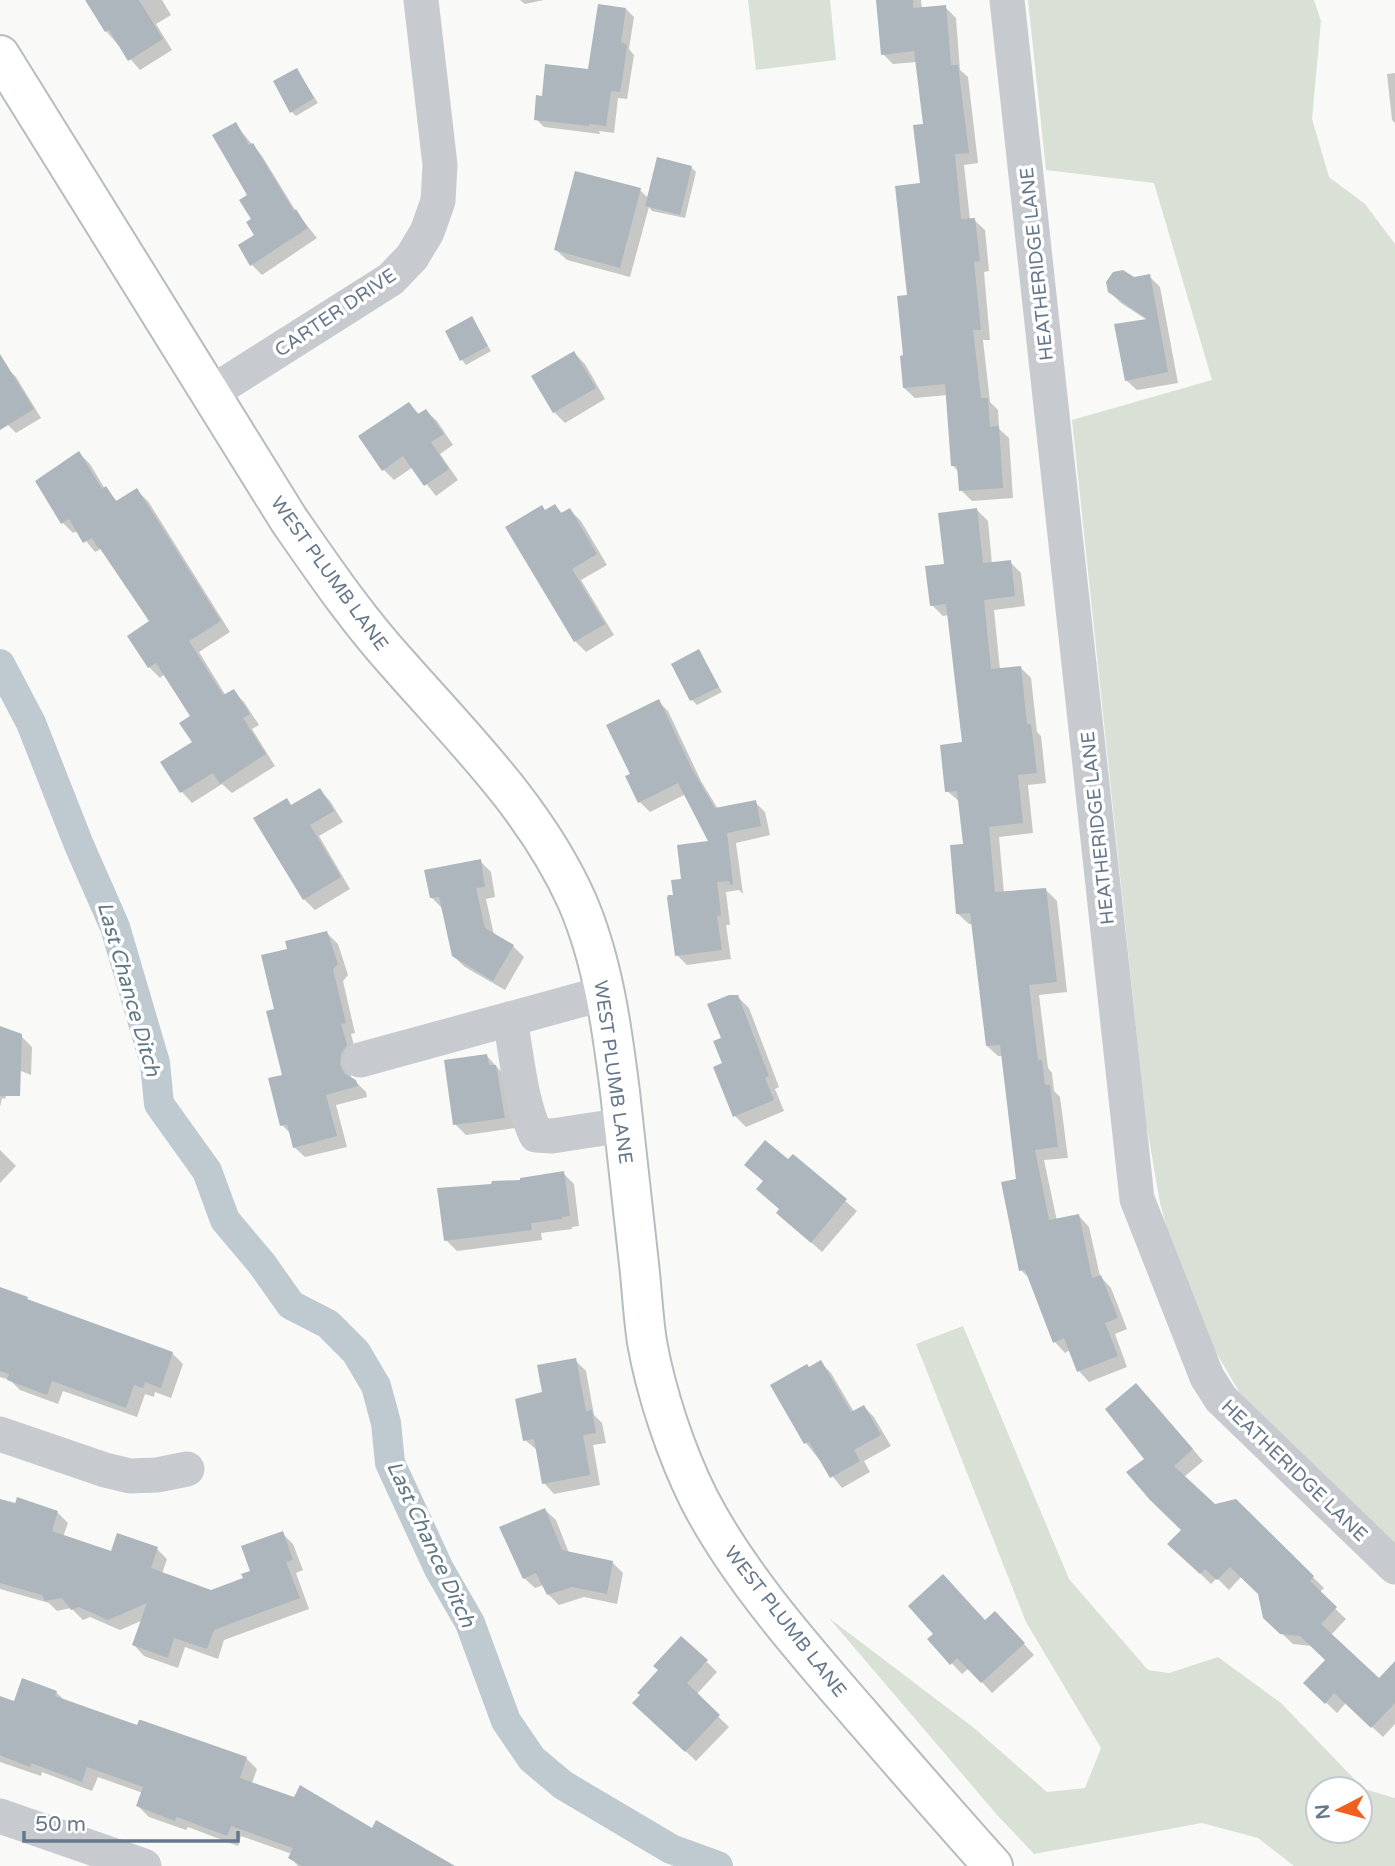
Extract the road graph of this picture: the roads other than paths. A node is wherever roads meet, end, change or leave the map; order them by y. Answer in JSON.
{"nodes":[{"id":1,"x":421,"y":0,"type":"edge"},
{"id":2,"x":1007,"y":0,"type":"edge"},
{"id":3,"x":0,"y":55,"type":"edge"},
{"id":4,"x":211,"y":393,"type":"junction"},
{"id":5,"x":604,"y":993,"type":"junction"},
{"id":6,"x":510,"y":1019,"type":"junction"},
{"id":7,"x":360,"y":1060,"type":"dead end"},
{"id":8,"x":624,"y":1125,"type":"junction"},
{"id":9,"x":0,"y":1433,"type":"edge"},
{"id":10,"x":187,"y":1469,"type":"dead end"},
{"id":11,"x":1395,"y":1567,"type":"edge"},
{"id":12,"x":0,"y":1816,"type":"edge"},
{"id":13,"x":144,"y":1866,"type":"edge"},
{"id":14,"x":993,"y":1866,"type":"edge"}],
"edges":[{"from":1,"to":4,"type":"street","name":"CARTER DRIVE"},
{"from":2,"to":11,"type":"street","name":"HEATHERIDGE LANE"},
{"from":3,"to":4,"type":"main road","name":"WEST PLUMB LANE"},
{"from":4,"to":5,"type":"main road","name":"WEST PLUMB LANE"},
{"from":5,"to":6,"type":"street"},
{"from":5,"to":8,"type":"main road","name":"WEST PLUMB LANE"},
{"from":6,"to":7,"type":"street"},
{"from":6,"to":8,"type":"street"},
{"from":8,"to":14,"type":"main road","name":"WEST PLUMB LANE"},
{"from":9,"to":10,"type":"street"},
{"from":12,"to":13,"type":"street"}]}
